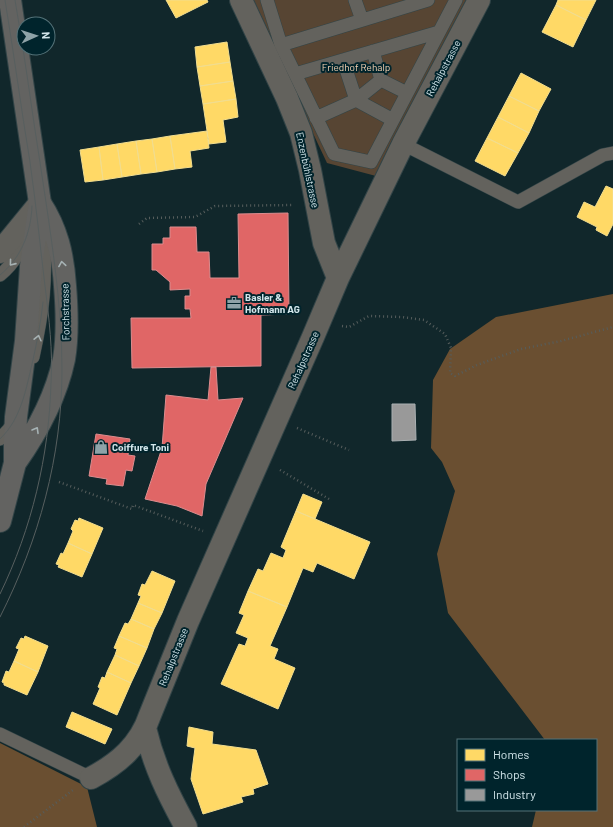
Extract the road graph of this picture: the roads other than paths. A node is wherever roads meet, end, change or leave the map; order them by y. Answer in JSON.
{"nodes":[{"id":1,"x":10,"y":0,"type":"edge"},
{"id":2,"x":241,"y":0,"type":"edge"},
{"id":3,"x":267,"y":0,"type":"edge"},
{"id":4,"x":355,"y":0,"type":"edge"},
{"id":5,"x":428,"y":0,"type":"edge"},
{"id":6,"x":456,"y":0,"type":"edge"},
{"id":7,"x":479,"y":0,"type":"edge"},
{"id":8,"x":362,"y":20,"type":"junction"},
{"id":9,"x":439,"y":32,"type":"junction"},
{"id":10,"x":281,"y":44,"type":"junction"},
{"id":11,"x":373,"y":51,"type":"junction"},
{"id":12,"x":343,"y":60,"type":"junction"},
{"id":13,"x":296,"y":74,"type":"junction"},
{"id":14,"x":381,"y":80,"type":"junction"},
{"id":15,"x":407,"y":93,"type":"junction"},
{"id":16,"x":356,"y":100,"type":"junction"},
{"id":17,"x":316,"y":118,"type":"junction"},
{"id":18,"x":393,"y":120,"type":"junction"},
{"id":19,"x":403,"y":144,"type":"junction"},
{"id":20,"x":613,"y":153,"type":"edge"},
{"id":21,"x":40,"y":203,"type":"junction"},
{"id":22,"x":0,"y":252,"type":"edge"},
{"id":23,"x":0,"y":275,"type":"edge"},
{"id":24,"x":338,"y":278,"type":"junction"},
{"id":25,"x":16,"y":417,"type":"junction"},
{"id":26,"x":0,"y":439,"type":"edge"},
{"id":27,"x":15,"y":463,"type":"junction"},
{"id":28,"x":0,"y":521,"type":"edge"},
{"id":29,"x":145,"y":728,"type":"junction"},
{"id":30,"x":0,"y":734,"type":"edge"},
{"id":31,"x":83,"y":784,"type":"joint"},
{"id":32,"x":186,"y":827,"type":"edge"}],
"edges":[{"from":1,"to":21,"type":"main road","name":"Forchstrasse"},
{"from":2,"to":24,"type":"street","name":"Enzenbühlstrasse"},
{"from":3,"to":10,"type":"lane"},
{"from":4,"to":8,"type":"lane"},
{"from":5,"to":8,"type":"lane"},
{"from":6,"to":9,"type":"lane"},
{"from":7,"to":19,"type":"street","name":"Rehalpstrasse"},
{"from":8,"to":10,"type":"lane"},
{"from":9,"to":11,"type":"lane"},
{"from":9,"to":15,"type":"lane"},
{"from":10,"to":13,"type":"lane"},
{"from":11,"to":12,"type":"lane"},
{"from":11,"to":14,"type":"lane"},
{"from":12,"to":13,"type":"lane"},
{"from":12,"to":16,"type":"lane"},
{"from":13,"to":17,"type":"lane"},
{"from":14,"to":15,"type":"lane"},
{"from":14,"to":16,"type":"lane"},
{"from":15,"to":18,"type":"lane"},
{"from":16,"to":17,"type":"lane"},
{"from":16,"to":18,"type":"lane"},
{"from":17,"to":18,"type":"lane"},
{"from":19,"to":20,"type":"lane"},
{"from":19,"to":24,"type":"street","name":"Rehalpstrasse"},
{"from":21,"to":22,"type":"street"},
{"from":21,"to":23,"type":"lane","one_way":true},
{"from":21,"to":25,"type":"main road","name":"Forchstrasse"},
{"from":27,"to":21,"type":"main road","name":"Forchstrasse","one_way":true},
{"from":24,"to":29,"type":"street","name":"Rehalpstrasse"},
{"from":25,"to":26,"type":"lane"},
{"from":25,"to":27,"type":"main road","name":"Forchstrasse"},
{"from":27,"to":28,"type":"main road","name":"Forchstrasse"},
{"from":29,"to":31,"type":"street","name":"Rehalpstrasse"},
{"from":29,"to":32,"type":"street"},
{"from":30,"to":31,"type":"lane"}]}
